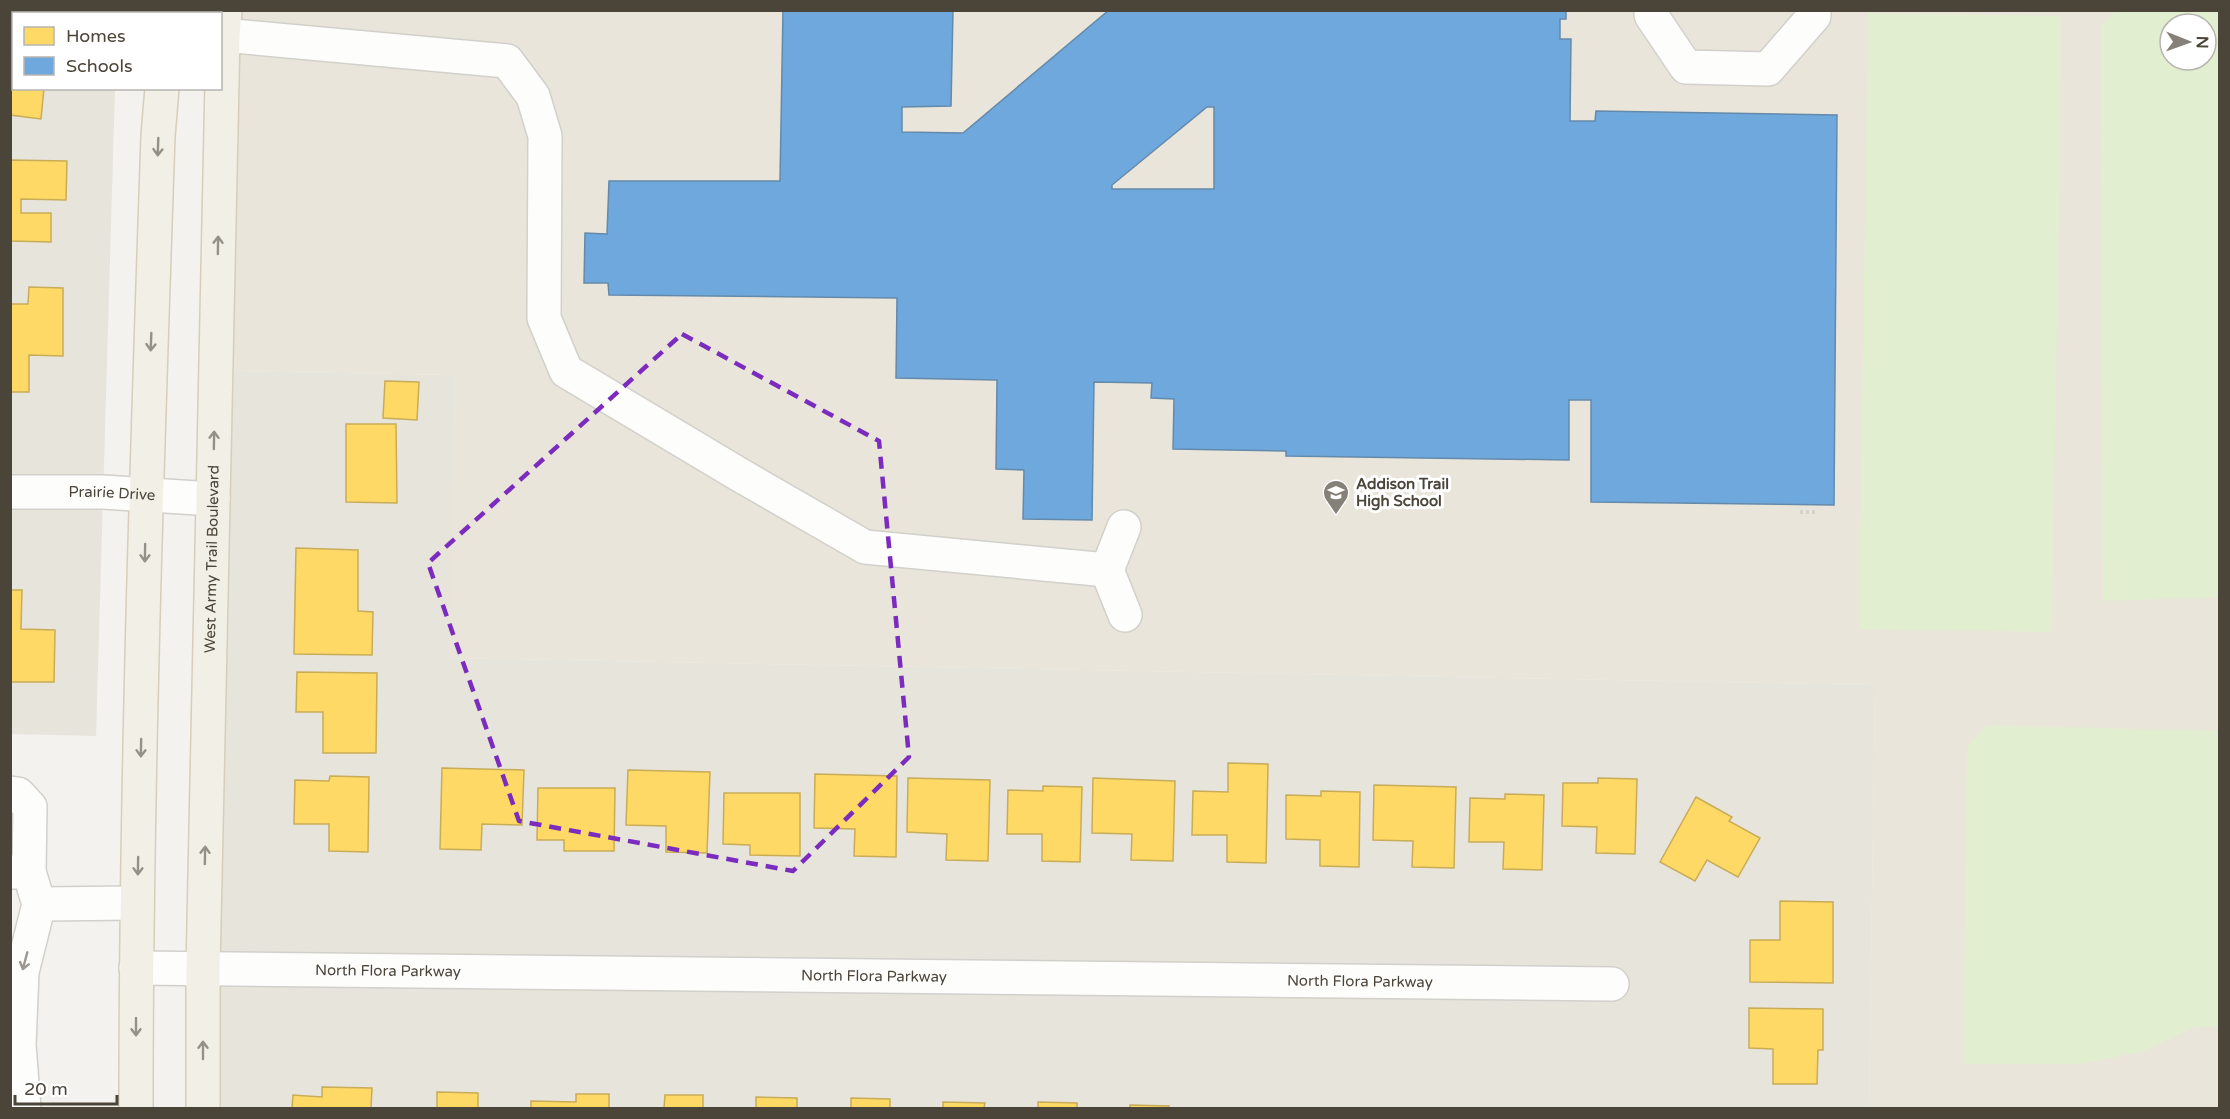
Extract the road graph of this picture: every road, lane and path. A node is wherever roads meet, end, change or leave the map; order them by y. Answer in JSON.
{"nodes":[{"id":1,"x":1651,"y":10,"type":"edge"},
{"id":2,"x":1814,"y":10,"type":"edge"},
{"id":3,"x":223,"y":27,"type":"edge"},
{"id":4,"x":222,"y":74,"type":"edge"},
{"id":5,"x":162,"y":90,"type":"edge"},
{"id":6,"x":222,"y":90,"type":"edge"},
{"id":7,"x":10,"y":492,"type":"edge"},
{"id":8,"x":146,"y":495,"type":"junction"},
{"id":9,"x":213,"y":499,"type":"junction"},
{"id":10,"x":1800,"y":512,"type":"dead end"},
{"id":11,"x":1816,"y":512,"type":"dead end"},
{"id":12,"x":1124,"y":527,"type":"dead end"},
{"id":13,"x":1107,"y":570,"type":"junction"},
{"id":14,"x":1125,"y":615,"type":"dead end"},
{"id":15,"x":10,"y":793,"type":"edge"},
{"id":16,"x":20,"y":872,"type":"edge"},
{"id":17,"x":137,"y":903,"type":"junction"},
{"id":18,"x":39,"y":904,"type":"junction"},
{"id":19,"x":136,"y":968,"type":"junction"},
{"id":20,"x":203,"y":969,"type":"junction"},
{"id":21,"x":1612,"y":984,"type":"dead end"},
{"id":22,"x":24,"y":1108,"type":"edge"},
{"id":23,"x":136,"y":1108,"type":"edge"},
{"id":24,"x":203,"y":1108,"type":"edge"}],
"edges":[{"from":1,"to":2,"type":"street"},
{"from":4,"to":3,"type":"main road","name":"West Army Trail Boulevard","one_way":true},
{"from":3,"to":13,"type":"street"},
{"from":5,"to":8,"type":"main road","one_way":true},
{"from":9,"to":6,"type":"main road","name":"West Army Trail Boulevard","one_way":true},
{"from":7,"to":8,"type":"street","name":"Prairie Drive"},
{"from":8,"to":9,"type":"street","name":"Prairie Drive"},
{"from":8,"to":17,"type":"main road","one_way":true},
{"from":20,"to":9,"type":"main road","name":"West Army Trail Boulevard","one_way":true},
{"from":10,"to":11,"type":"path"},
{"from":12,"to":13,"type":"street"},
{"from":13,"to":14,"type":"street"},
{"from":15,"to":16,"type":"street"},
{"from":16,"to":18,"type":"street"},
{"from":17,"to":18,"type":"street"},
{"from":17,"to":19,"type":"main road"},
{"from":18,"to":22,"type":"street","one_way":true},
{"from":19,"to":20,"type":"street","name":"North Flora Parkway"},
{"from":19,"to":23,"type":"main road","one_way":true},
{"from":20,"to":21,"type":"street","name":"North Flora Parkway"},
{"from":24,"to":20,"type":"main road","name":"West Army Trail Boulevard","one_way":true}]}
